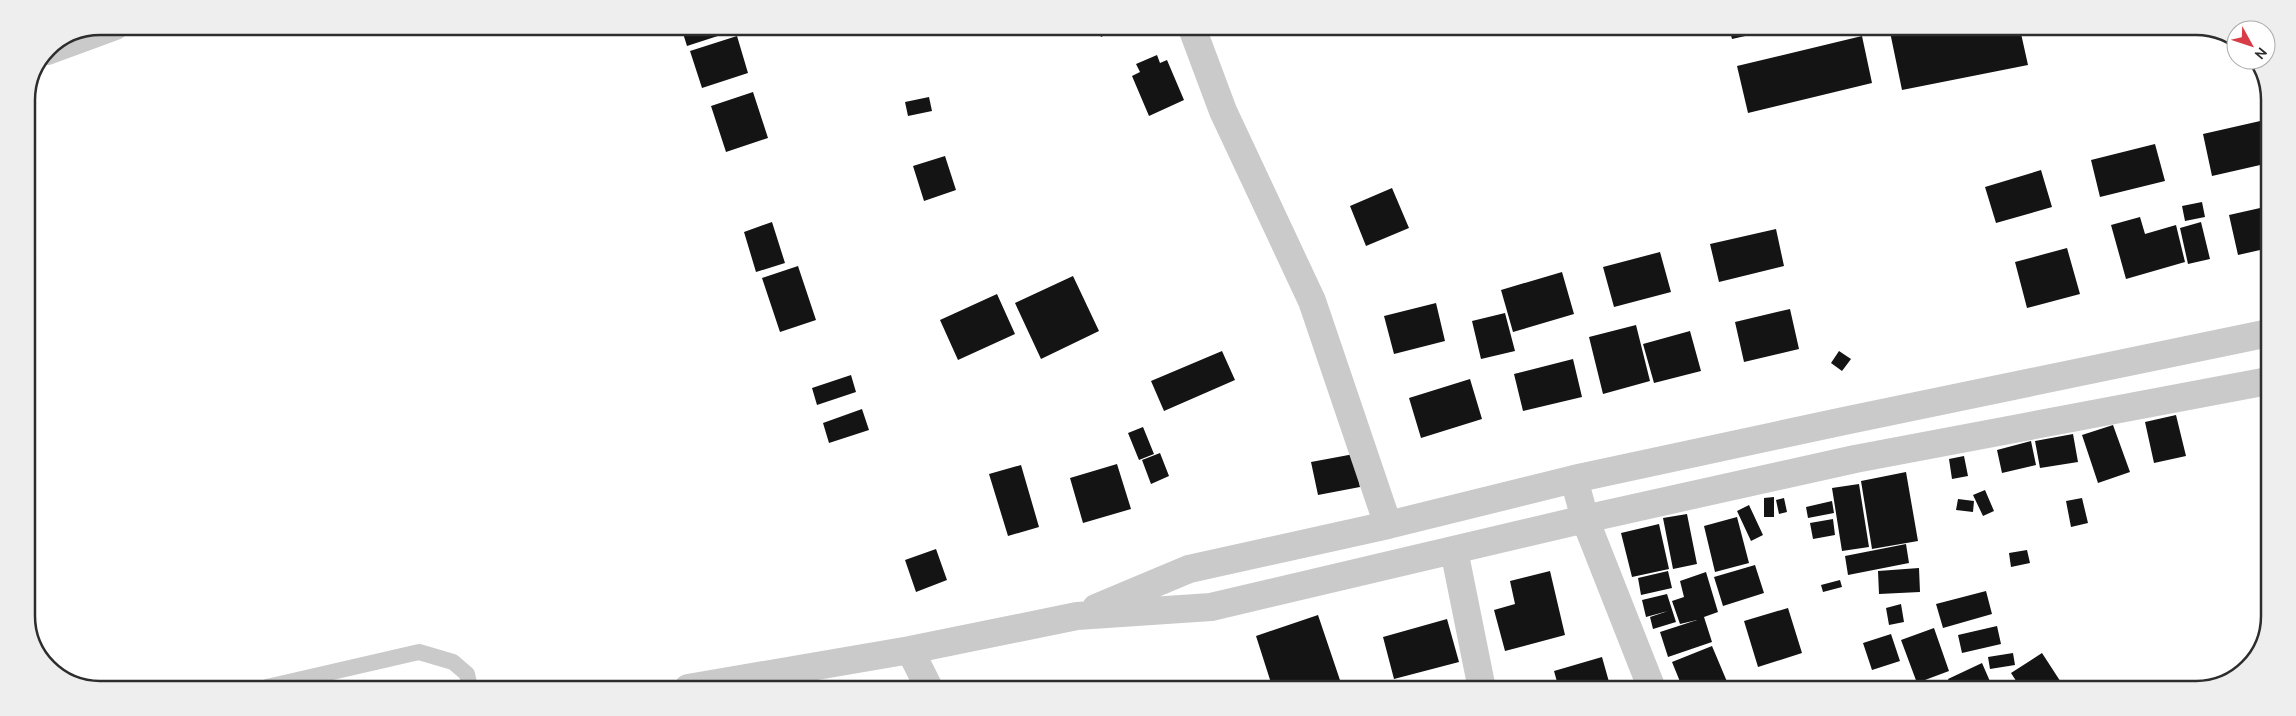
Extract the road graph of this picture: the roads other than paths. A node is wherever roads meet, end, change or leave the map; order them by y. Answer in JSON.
{"nodes":[{"id":1,"x":1195,"y":35,"type":"edge"},
{"id":2,"x":88,"y":36,"type":"edge"},
{"id":3,"x":71,"y":42,"type":"edge"},
{"id":4,"x":2261,"y":334,"type":"edge"},
{"id":5,"x":2261,"y":382,"type":"edge"},
{"id":6,"x":1574,"y":480,"type":"junction"},
{"id":7,"x":1585,"y":519,"type":"junction"},
{"id":8,"x":1388,"y":525,"type":"junction"},
{"id":9,"x":1454,"y":550,"type":"junction"},
{"id":10,"x":1077,"y":616,"type":"junction"},
{"id":11,"x":910,"y":650,"type":"junction"},
{"id":12,"x":293,"y":681,"type":"edge"},
{"id":13,"x":468,"y":681,"type":"edge"},
{"id":14,"x":729,"y":681,"type":"edge"},
{"id":15,"x":926,"y":681,"type":"edge"},
{"id":16,"x":1480,"y":681,"type":"edge"},
{"id":17,"x":1649,"y":681,"type":"edge"}],
"edges":[{"from":1,"to":8,"type":"street"},
{"from":2,"to":3,"type":"street"},
{"from":4,"to":6,"type":"street"},
{"from":5,"to":7,"type":"street"},
{"from":6,"to":7,"type":"street"},
{"from":6,"to":8,"type":"street"},
{"from":7,"to":9,"type":"street"},
{"from":7,"to":17,"type":"street"},
{"from":8,"to":10,"type":"street"},
{"from":9,"to":10,"type":"street"},
{"from":9,"to":16,"type":"street"},
{"from":10,"to":11,"type":"street"},
{"from":11,"to":14,"type":"street"},
{"from":11,"to":15,"type":"street"},
{"from":12,"to":13,"type":"lane"}]}
